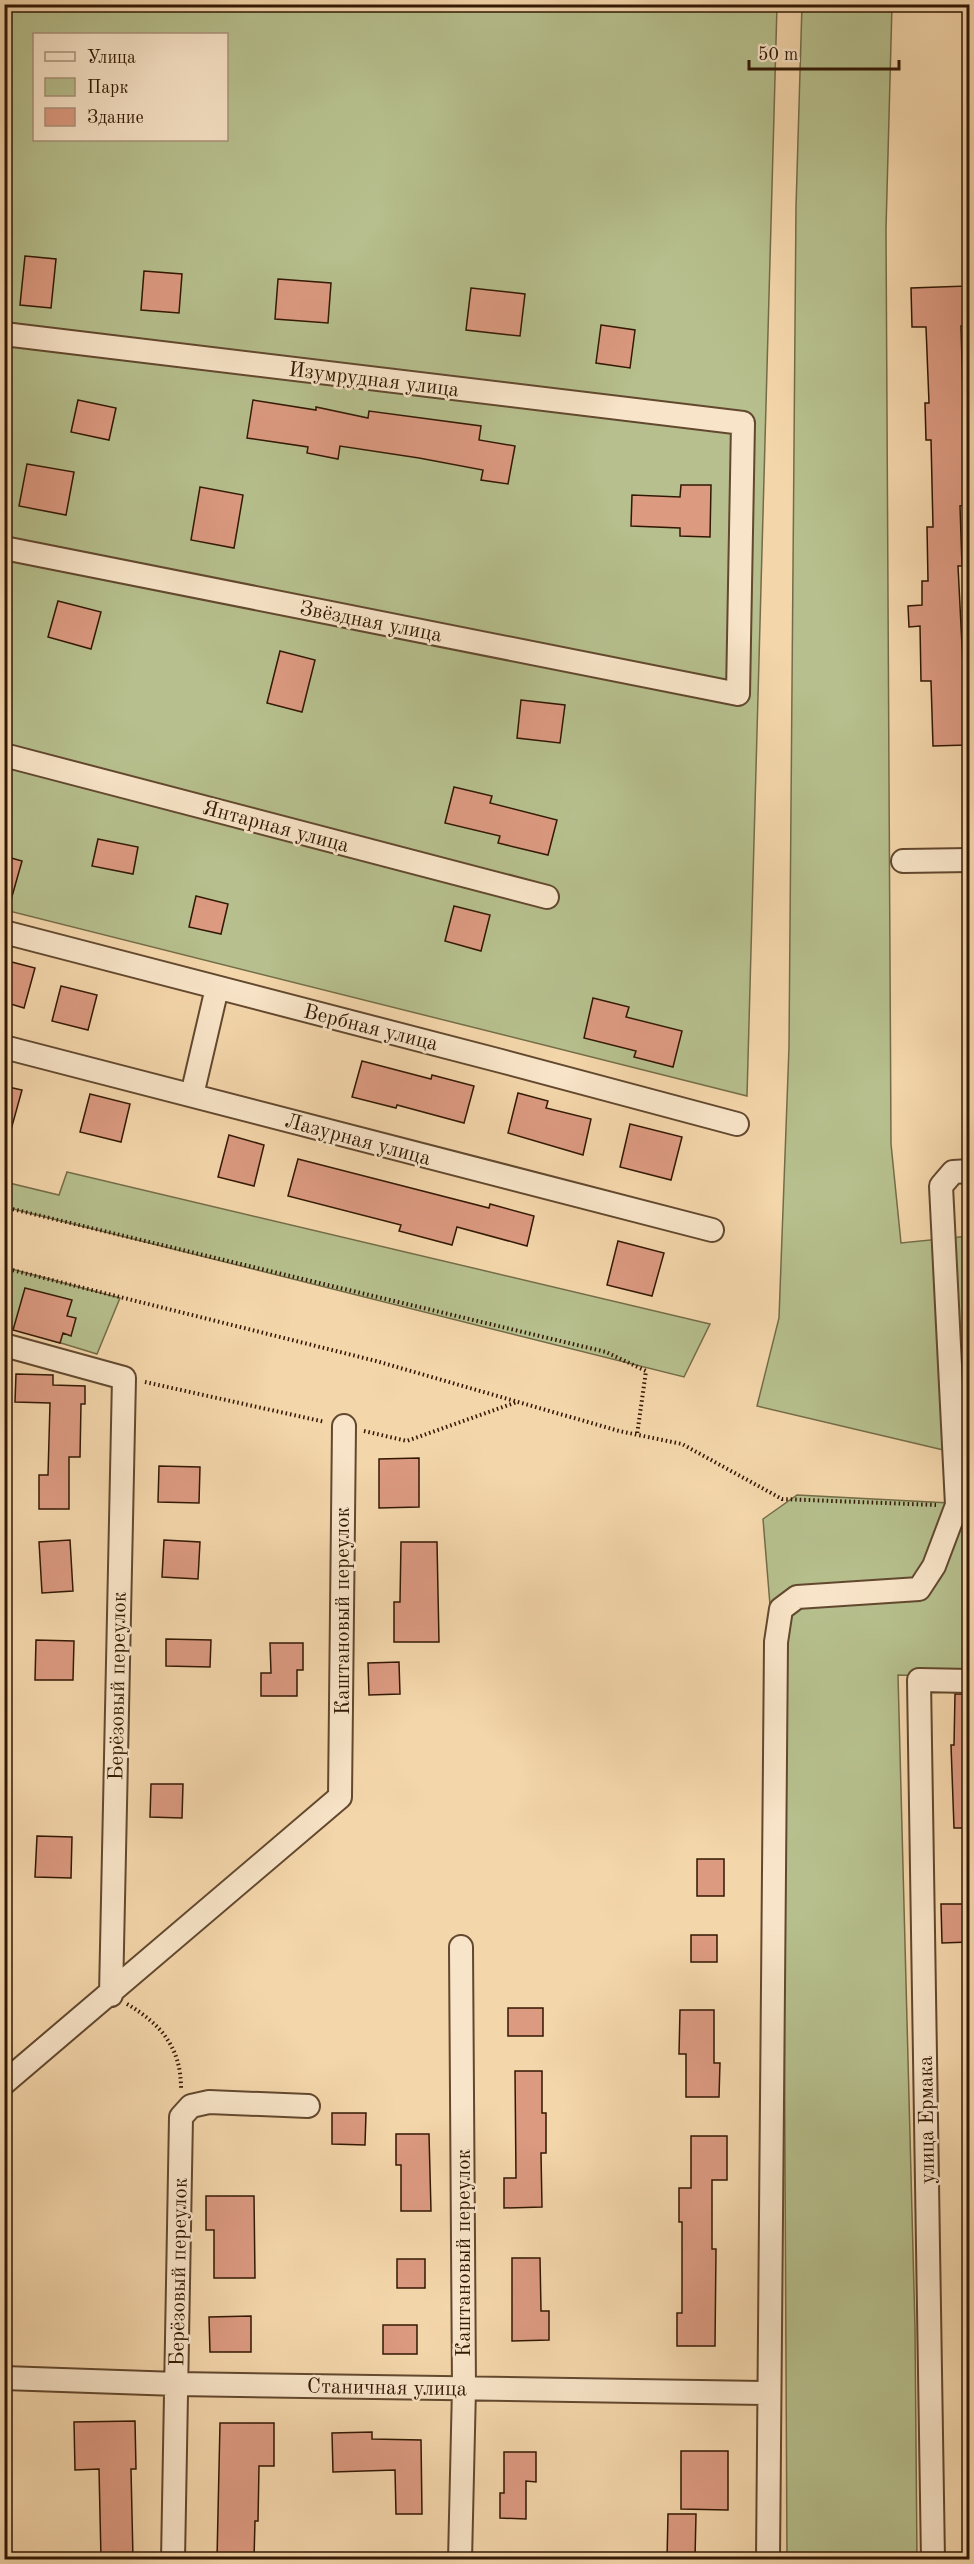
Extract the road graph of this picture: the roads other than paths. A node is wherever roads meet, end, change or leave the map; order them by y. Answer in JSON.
{"nodes":[{"id":1,"x":4,"y":334,"type":"edge"},
{"id":2,"x":4,"y":548,"type":"edge"},
{"id":3,"x":738,"y":694,"type":"joint"},
{"id":4,"x":4,"y":755,"type":"edge"},
{"id":5,"x":969,"y":860,"type":"edge"},
{"id":6,"x":903,"y":861,"type":"dead end"},
{"id":7,"x":547,"y":897,"type":"dead end"},
{"id":8,"x":4,"y":932,"type":"edge"},
{"id":9,"x":217,"y":988,"type":"junction"},
{"id":10,"x":4,"y":1047,"type":"edge"},
{"id":11,"x":192,"y":1095,"type":"junction"},
{"id":12,"x":737,"y":1124,"type":"dead end"},
{"id":13,"x":969,"y":1171,"type":"edge"},
{"id":14,"x":712,"y":1230,"type":"dead end"},
{"id":15,"x":4,"y":1345,"type":"edge"},
{"id":16,"x":344,"y":1426,"type":"road end"},
{"id":17,"x":969,"y":1681,"type":"edge"},
{"id":18,"x":461,"y":1947,"type":"dead end"},
{"id":19,"x":111,"y":1995,"type":"junction"},
{"id":20,"x":4,"y":2083,"type":"edge"},
{"id":21,"x":308,"y":2106,"type":"dead end"},
{"id":22,"x":4,"y":2378,"type":"edge"},
{"id":23,"x":177,"y":2384,"type":"junction"},
{"id":24,"x":464,"y":2388,"type":"junction"},
{"id":25,"x":769,"y":2393,"type":"junction"},
{"id":26,"x":173,"y":2559,"type":"edge"},
{"id":27,"x":460,"y":2559,"type":"edge"},
{"id":28,"x":768,"y":2559,"type":"edge"},
{"id":29,"x":933,"y":2559,"type":"edge"}],
"edges":[{"from":1,"to":3,"type":"street","name":"Изумрудная улица"},
{"from":2,"to":3,"type":"street","name":"Звёздная улица"},
{"from":4,"to":7,"type":"street","name":"Янтарная улица"},
{"from":5,"to":6,"type":"street"},
{"from":8,"to":9,"type":"street","name":"Вербная улица"},
{"from":9,"to":11,"type":"street"},
{"from":9,"to":12,"type":"street","name":"Вербная улица"},
{"from":10,"to":11,"type":"street","name":"Лазурная улица"},
{"from":11,"to":14,"type":"street","name":"Лазурная улица"},
{"from":13,"to":25,"type":"street"},
{"from":15,"to":19,"type":"street","name":"Берёзовый переулок"},
{"from":16,"to":19,"type":"street","name":"Каштановый переулок"},
{"from":17,"to":29,"type":"street","name":"улица Ермака"},
{"from":18,"to":24,"type":"street","name":"Каштановый переулок"},
{"from":19,"to":20,"type":"street"},
{"from":21,"to":23,"type":"street","name":"Берёзовый переулок"},
{"from":22,"to":23,"type":"street","name":"Станичная улица"},
{"from":23,"to":24,"type":"street","name":"Станичная улица"},
{"from":23,"to":26,"type":"street","name":"Берёзовый переулок"},
{"from":24,"to":25,"type":"street","name":"Станичная улица"},
{"from":24,"to":27,"type":"street","name":"Каштановый переулок"},
{"from":25,"to":28,"type":"street"}]}
